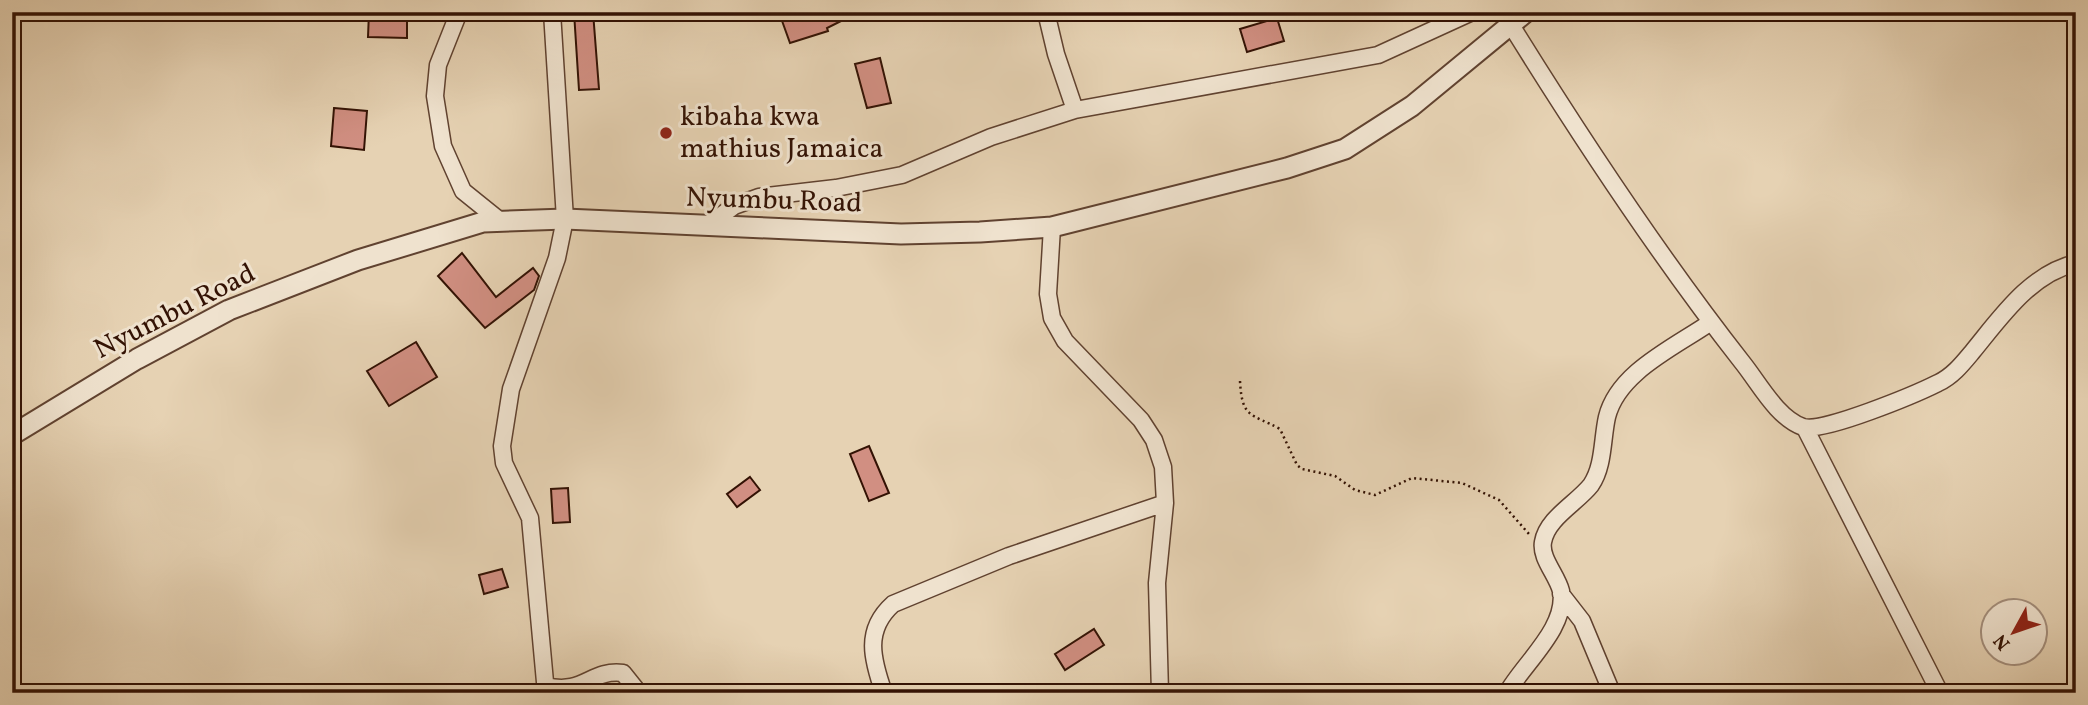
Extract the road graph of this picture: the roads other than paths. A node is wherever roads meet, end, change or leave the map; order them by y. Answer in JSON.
{"nodes":[{"id":1,"x":459,"y":12,"type":"edge"},
{"id":2,"x":552,"y":12,"type":"edge"},
{"id":3,"x":1046,"y":12,"type":"edge"},
{"id":4,"x":1472,"y":12,"type":"edge"},
{"id":5,"x":1519,"y":18,"type":"edge"},
{"id":6,"x":1075,"y":110,"type":"junction"},
{"id":7,"x":565,"y":219,"type":"junction"},
{"id":8,"x":499,"y":220,"type":"junction"},
{"id":9,"x":707,"y":226,"type":"junction"},
{"id":10,"x":1052,"y":227,"type":"junction"},
{"id":11,"x":2076,"y":263,"type":"edge"},
{"id":12,"x":1711,"y":322,"type":"junction"},
{"id":13,"x":1805,"y":428,"type":"junction"},
{"id":14,"x":12,"y":435,"type":"edge"},
{"id":15,"x":1165,"y":503,"type":"junction"},
{"id":16,"x":1561,"y":594,"type":"junction"},
{"id":17,"x":546,"y":690,"type":"edge"},
{"id":18,"x":639,"y":693,"type":"edge"},
{"id":19,"x":884,"y":693,"type":"edge"},
{"id":20,"x":1160,"y":693,"type":"edge"},
{"id":21,"x":1507,"y":693,"type":"edge"},
{"id":22,"x":1612,"y":693,"type":"edge"},
{"id":23,"x":1940,"y":693,"type":"edge"}],
"edges":[{"from":1,"to":8,"type":"street"},
{"from":2,"to":7,"type":"street"},
{"from":3,"to":6,"type":"street"},
{"from":4,"to":6,"type":"street"},
{"from":5,"to":10,"type":"street","name":"Nyumbu Road"},
{"from":5,"to":12,"type":"street"},
{"from":6,"to":9,"type":"street"},
{"from":7,"to":8,"type":"street","name":"Nyumbu Road"},
{"from":7,"to":9,"type":"street","name":"Nyumbu Road"},
{"from":7,"to":17,"type":"street"},
{"from":8,"to":14,"type":"street","name":"Nyumbu Road"},
{"from":9,"to":10,"type":"street","name":"Nyumbu Road"},
{"from":10,"to":15,"type":"street"},
{"from":11,"to":13,"type":"street"},
{"from":12,"to":13,"type":"street"},
{"from":12,"to":16,"type":"street"},
{"from":13,"to":23,"type":"street"},
{"from":15,"to":19,"type":"street"},
{"from":15,"to":20,"type":"street"},
{"from":16,"to":21,"type":"street"},
{"from":16,"to":22,"type":"street"},
{"from":17,"to":18,"type":"street"}]}
